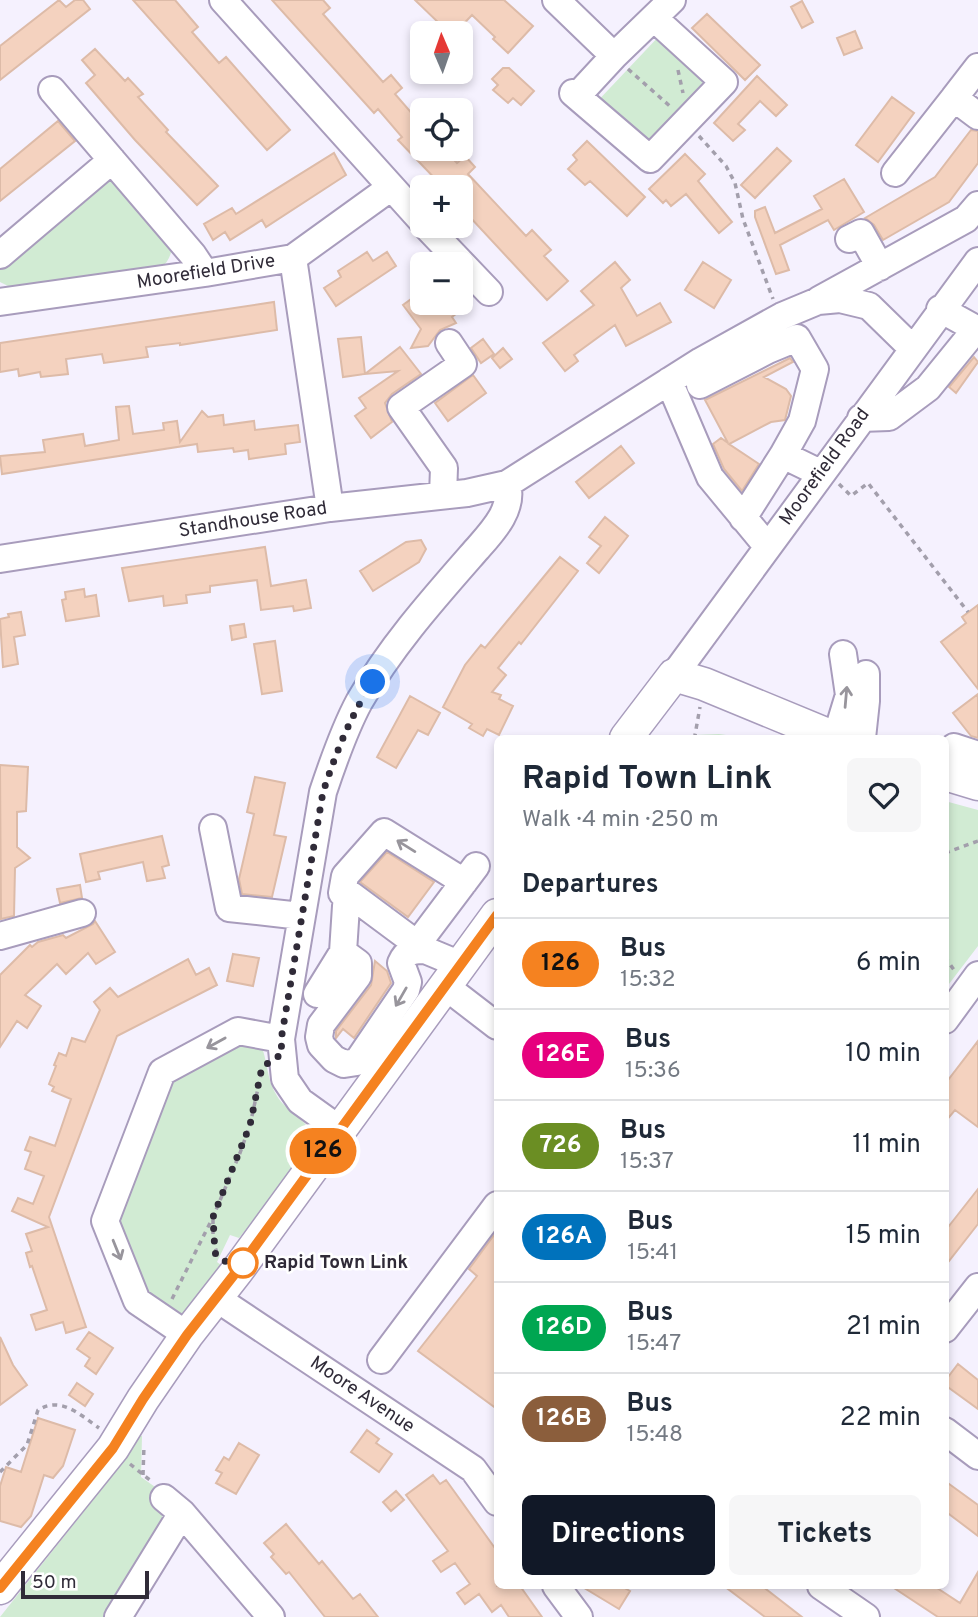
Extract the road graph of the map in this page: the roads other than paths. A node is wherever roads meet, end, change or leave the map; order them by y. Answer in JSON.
{"nodes":[{"id":1,"x":223,"y":0,"type":"edge"},
{"id":2,"x":556,"y":0,"type":"edge"},
{"id":3,"x":663,"y":9,"type":"edge"},
{"id":4,"x":614,"y":56,"type":"junction"},
{"id":5,"x":978,"y":67,"type":"edge"},
{"id":6,"x":52,"y":90,"type":"dead end"},
{"id":7,"x":954,"y":98,"type":"junction"},
{"id":8,"x":978,"y":116,"type":"edge"},
{"id":9,"x":112,"y":160,"type":"junction"},
{"id":10,"x":895,"y":173,"type":"dead end"},
{"id":11,"x":390,"y":188,"type":"junction"},
{"id":12,"x":978,"y":205,"type":"edge"},
{"id":13,"x":410,"y":209,"type":"edge"},
{"id":14,"x":437,"y":238,"type":"edge"},
{"id":15,"x":849,"y":239,"type":"dead end"},
{"id":16,"x":0,"y":255,"type":"edge"},
{"id":17,"x":293,"y":258,"type":"junction"},
{"id":18,"x":978,"y":261,"type":"edge"},
{"id":19,"x":880,"y":267,"type":"junction"},
{"id":20,"x":205,"y":273,"type":"junction"},
{"id":21,"x":489,"y":292,"type":"dead end"},
{"id":22,"x":818,"y":301,"type":"junction"},
{"id":23,"x":0,"y":302,"type":"edge"},
{"id":24,"x":940,"y":309,"type":"junction"},
{"id":25,"x":977,"y":327,"type":"edge"},
{"id":26,"x":449,"y":343,"type":"dead end"},
{"id":27,"x":912,"y":348,"type":"junction"},
{"id":28,"x":670,"y":381,"type":"junction"},
{"id":29,"x":700,"y":386,"type":"dead end"},
{"id":30,"x":861,"y":418,"type":"junction"},
{"id":31,"x":783,"y":455,"type":"junction"},
{"id":32,"x":820,"y":473,"type":"junction"},
{"id":33,"x":507,"y":484,"type":"junction"},
{"id":34,"x":443,"y":495,"type":"junction"},
{"id":35,"x":331,"y":508,"type":"junction"},
{"id":36,"x":743,"y":518,"type":"junction"},
{"id":37,"x":767,"y":546,"type":"junction"},
{"id":38,"x":0,"y":559,"type":"edge"},
{"id":39,"x":843,"y":654,"type":"dead end"},
{"id":40,"x":866,"y":674,"type":"dead end"},
{"id":41,"x":674,"y":675,"type":"junction"},
{"id":42,"x":628,"y":735,"type":"edge"},
{"id":43,"x":827,"y":735,"type":"edge"},
{"id":44,"x":836,"y":735,"type":"edge"},
{"id":45,"x":862,"y":735,"type":"edge"},
{"id":46,"x":949,"y":751,"type":"edge"},
{"id":47,"x":978,"y":755,"type":"edge"},
{"id":48,"x":949,"y":775,"type":"edge"},
{"id":49,"x":978,"y":784,"type":"edge"},
{"id":50,"x":213,"y":828,"type":"dead end"},
{"id":51,"x":306,"y":883,"type":"junction"},
{"id":52,"x":347,"y":894,"type":"junction"},
{"id":53,"x":82,"y":912,"type":"dead end"},
{"id":54,"x":301,"y":916,"type":"junction"},
{"id":55,"x":494,"y":919,"type":"edge"},
{"id":56,"x":0,"y":936,"type":"edge"},
{"id":57,"x":422,"y":946,"type":"junction"},
{"id":58,"x":343,"y":952,"type":"junction"},
{"id":59,"x":453,"y":975,"type":"junction"},
{"id":60,"x":978,"y":975,"type":"edge"},
{"id":61,"x":317,"y":994,"type":"dead end"},
{"id":62,"x":949,"y":1015,"type":"edge"},
{"id":63,"x":494,"y":1023,"type":"edge"},
{"id":64,"x":282,"y":1047,"type":"junction"},
{"id":65,"x":339,"y":1129,"type":"junction"},
{"id":66,"x":494,"y":1209,"type":"edge"},
{"id":67,"x":978,"y":1287,"type":"edge"},
{"id":68,"x":216,"y":1298,"type":"junction"},
{"id":69,"x":949,"y":1324,"type":"edge"},
{"id":70,"x":187,"y":1335,"type":"junction"},
{"id":71,"x":381,"y":1360,"type":"dead end"},
{"id":72,"x":949,"y":1434,"type":"edge"},
{"id":73,"x":978,"y":1456,"type":"edge"},
{"id":74,"x":494,"y":1498,"type":"edge"},
{"id":75,"x":0,"y":1588,"type":"edge"},
{"id":76,"x":558,"y":1589,"type":"edge"},
{"id":77,"x":825,"y":1589,"type":"edge"},
{"id":78,"x":118,"y":1617,"type":"edge"},
{"id":79,"x":271,"y":1617,"type":"edge"},
{"id":80,"x":579,"y":1617,"type":"edge"},
{"id":81,"x":866,"y":1617,"type":"edge"}],
"edges":[{"from":1,"to":11,"type":"street"},
{"from":2,"to":4,"type":"street"},
{"from":3,"to":4,"type":"street"},
{"from":3,"to":4,"type":"street"},
{"from":5,"to":7,"type":"street"},
{"from":6,"to":9,"type":"street"},
{"from":7,"to":8,"type":"street"},
{"from":7,"to":10,"type":"street"},
{"from":9,"to":16,"type":"street"},
{"from":9,"to":20,"type":"street"},
{"from":11,"to":13,"type":"street"},
{"from":11,"to":17,"type":"street","name":"Moorefield Drive"},
{"from":12,"to":19,"type":"street","name":"Standhouse Road"},
{"from":14,"to":21,"type":"street"},
{"from":15,"to":19,"type":"street"},
{"from":17,"to":20,"type":"street","name":"Moorefield Drive"},
{"from":17,"to":35,"type":"street"},
{"from":18,"to":24,"type":"street","name":"Moorefield Road"},
{"from":19,"to":22,"type":"street","name":"Standhouse Road"},
{"from":20,"to":23,"type":"street","name":"Moorefield Drive"},
{"from":22,"to":27,"type":"street"},
{"from":22,"to":28,"type":"street","name":"Standhouse Road"},
{"from":24,"to":25,"type":"street"},
{"from":24,"to":27,"type":"street","name":"Moorefield Road"},
{"from":25,"to":30,"type":"street"},
{"from":26,"to":34,"type":"street"},
{"from":27,"to":30,"type":"street","name":"Moorefield Road"},
{"from":28,"to":33,"type":"street","name":"Standhouse Road"},
{"from":28,"to":36,"type":"street"},
{"from":29,"to":31,"type":"street"},
{"from":30,"to":32,"type":"street","name":"Moorefield Road"},
{"from":31,"to":32,"type":"street"},
{"from":31,"to":36,"type":"street"},
{"from":32,"to":37,"type":"street","name":"Moorefield Road"},
{"from":33,"to":34,"type":"street","name":"Standhouse Road"},
{"from":33,"to":51,"type":"street"},
{"from":34,"to":35,"type":"street","name":"Standhouse Road"},
{"from":35,"to":38,"type":"street","name":"Standhouse Road"},
{"from":36,"to":37,"type":"street"},
{"from":37,"to":41,"type":"street","name":"Moorefield Road"},
{"from":44,"to":39,"type":"street","one_way":true},
{"from":40,"to":45,"type":"street"},
{"from":41,"to":42,"type":"main road"},
{"from":41,"to":43,"type":"main road"},
{"from":46,"to":47,"type":"street"},
{"from":48,"to":49,"type":"main road"},
{"from":50,"to":54,"type":"street"},
{"from":51,"to":52,"type":"street"},
{"from":51,"to":54,"type":"street"},
{"from":52,"to":57,"type":"street"},
{"from":57,"to":52,"type":"street","one_way":true},
{"from":52,"to":58,"type":"street"},
{"from":53,"to":56,"type":"street"},
{"from":54,"to":64,"type":"street"},
{"from":55,"to":59,"type":"main road"},
{"from":57,"to":58,"type":"street","one_way":true},
{"from":57,"to":59,"type":"street"},
{"from":58,"to":61,"type":"street"},
{"from":59,"to":63,"type":"street"},
{"from":59,"to":65,"type":"main road"},
{"from":60,"to":62,"type":"street"},
{"from":64,"to":65,"type":"street"},
{"from":64,"to":70,"type":"street","one_way":true},
{"from":65,"to":68,"type":"main road"},
{"from":66,"to":71,"type":"street"},
{"from":67,"to":69,"type":"street"},
{"from":68,"to":70,"type":"main road"},
{"from":68,"to":74,"type":"street","name":"Moore Avenue"},
{"from":70,"to":75,"type":"main road"},
{"from":72,"to":73,"type":"street"},
{"from":76,"to":80,"type":"street"},
{"from":77,"to":81,"type":"street"},
{"from":78,"to":79,"type":"street"}]}
